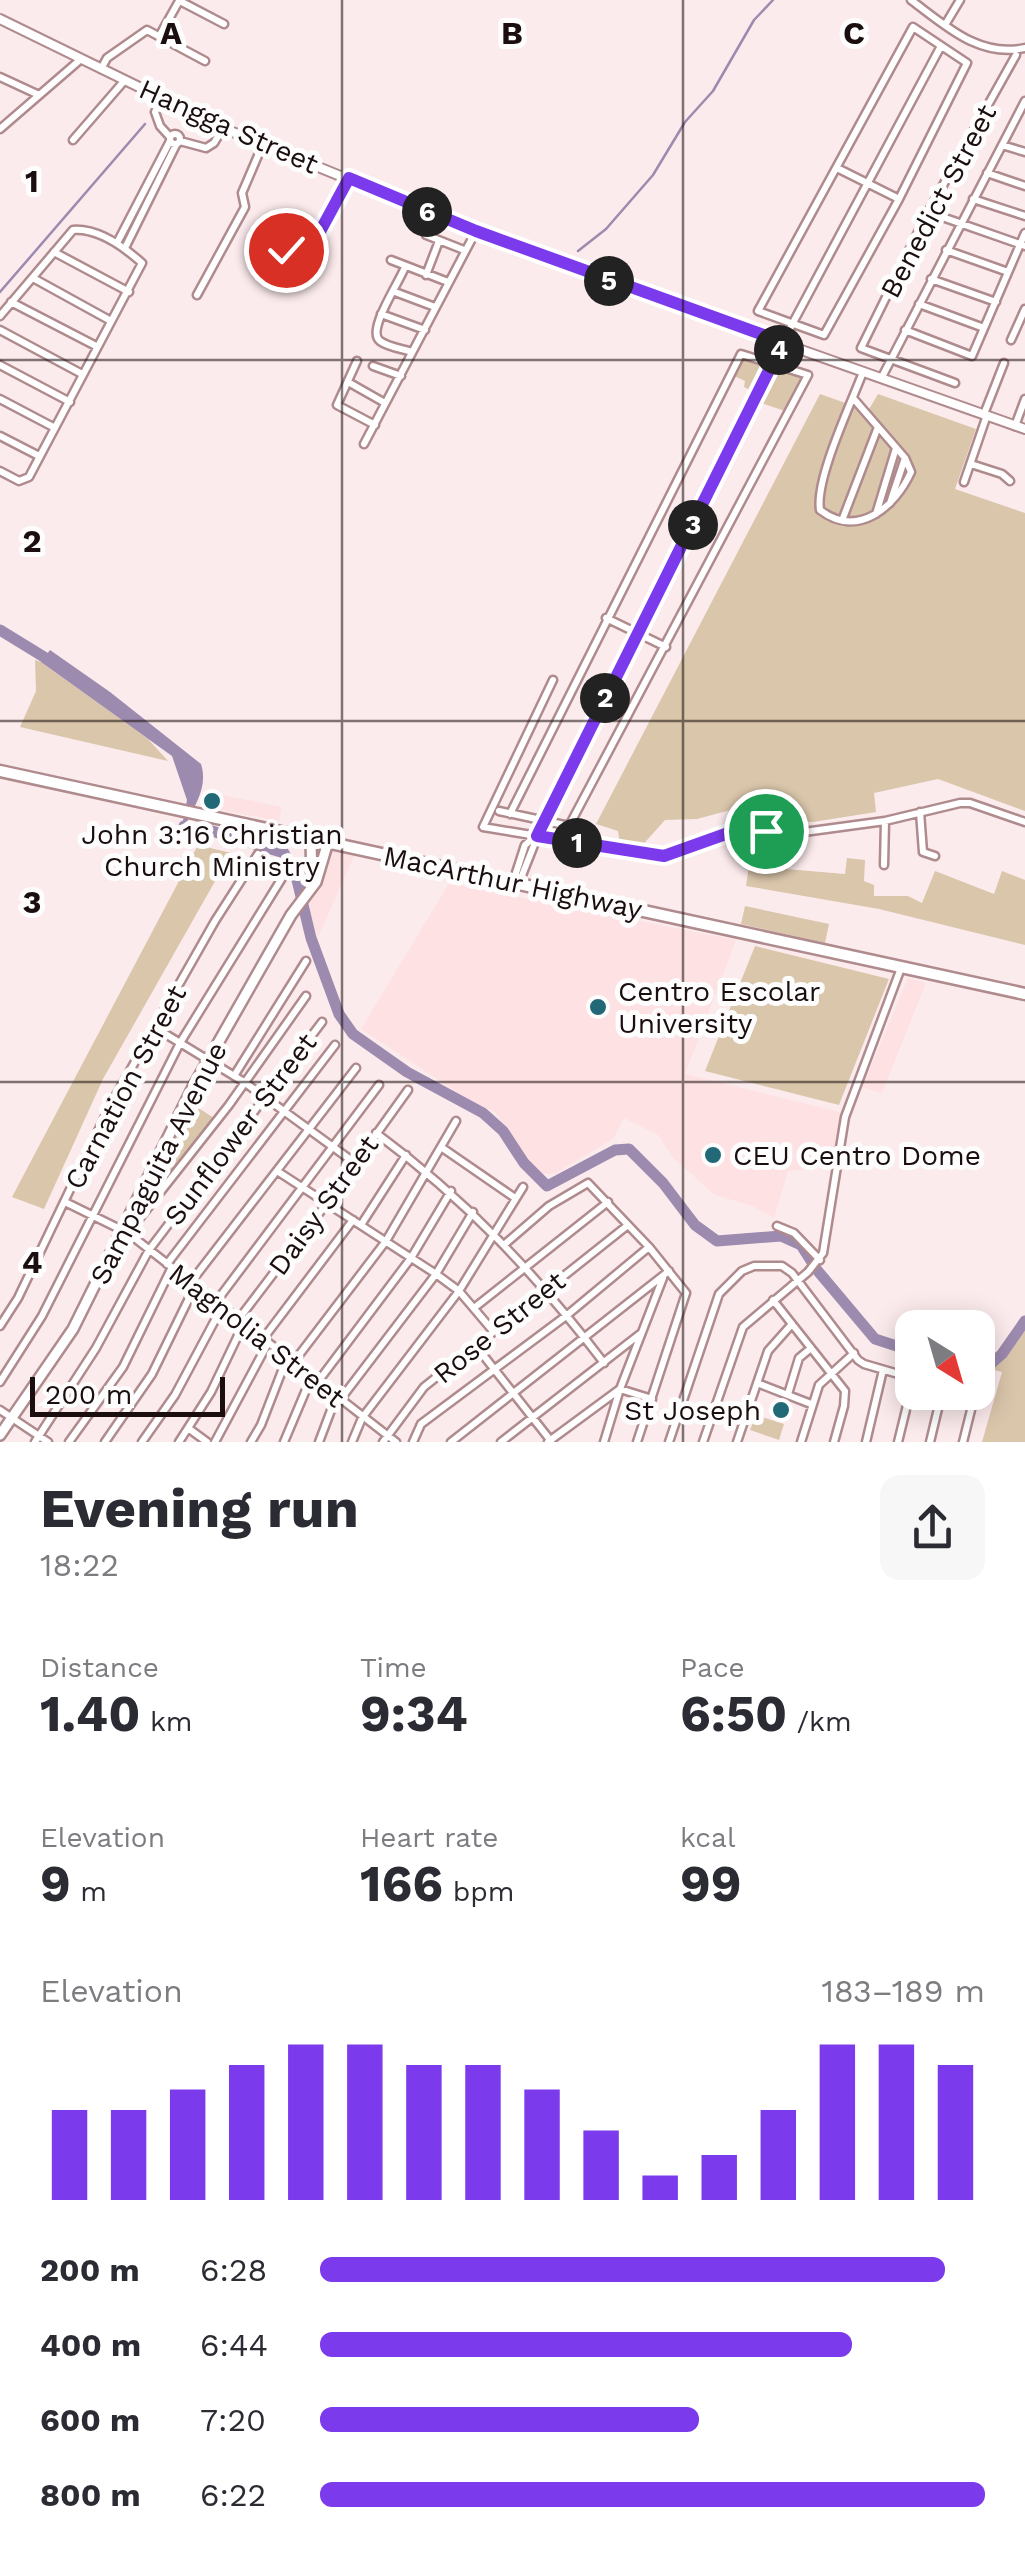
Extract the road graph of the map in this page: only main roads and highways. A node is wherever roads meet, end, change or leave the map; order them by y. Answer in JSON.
{"nodes":[{"id":1,"x":0,"y":770,"type":"edge"},
{"id":2,"x":311,"y":839,"type":"junction"},
{"id":3,"x":328,"y":842,"type":"junction"},
{"id":4,"x":311,"y":890,"type":"junction"},
{"id":5,"x":1025,"y":994,"type":"edge"},
{"id":6,"x":0,"y":1435,"type":"edge"}],
"edges":[{"from":1,"to":2,"type":"highway","name":"MacArthur Highway"},
{"from":2,"to":3,"type":"highway","name":"MacArthur Highway"},
{"from":2,"to":4,"type":"main road"},
{"from":3,"to":4,"type":"main road","name":"Sampaguita Avenue"},
{"from":3,"to":5,"type":"highway","name":"MacArthur Highway"},
{"from":4,"to":6,"type":"main road","name":"Sampaguita Avenue"}]}
